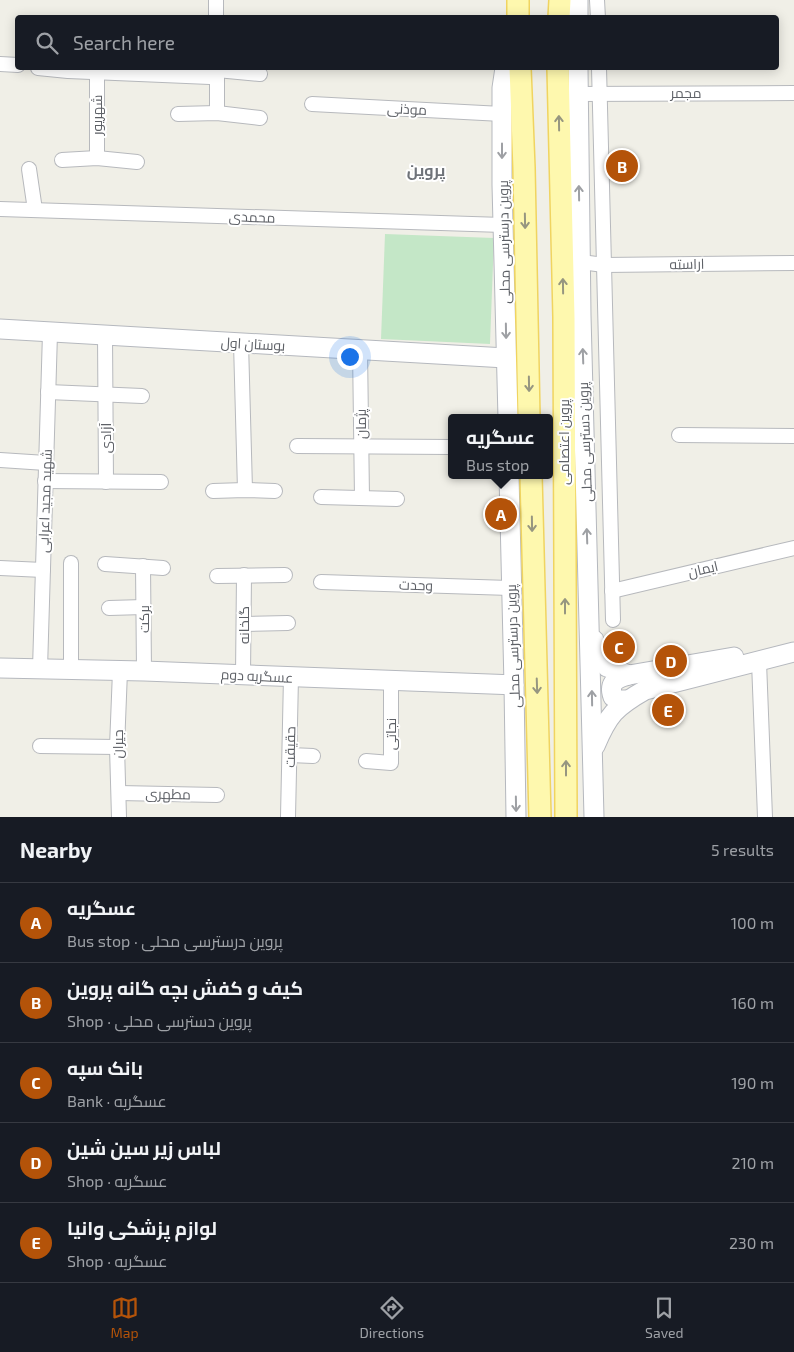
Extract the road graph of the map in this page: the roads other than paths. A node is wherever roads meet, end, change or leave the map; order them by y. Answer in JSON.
{"nodes":[{"id":1,"x":216,"y":0,"type":"edge"},
{"id":2,"x":517,"y":0,"type":"edge"},
{"id":3,"x":560,"y":0,"type":"edge"},
{"id":4,"x":578,"y":0,"type":"edge"},
{"id":5,"x":597,"y":0,"type":"edge"},
{"id":6,"x":216,"y":15,"type":"edge"},
{"id":7,"x":514,"y":15,"type":"edge"},
{"id":8,"x":518,"y":15,"type":"edge"},
{"id":9,"x":559,"y":15,"type":"edge"},
{"id":10,"x":578,"y":15,"type":"edge"},
{"id":11,"x":598,"y":15,"type":"edge"},
{"id":12,"x":0,"y":64,"type":"edge"},
{"id":13,"x":15,"y":65,"type":"edge"},
{"id":14,"x":68,"y":70,"type":"edge"},
{"id":15,"x":216,"y":70,"type":"edge"},
{"id":16,"x":217,"y":70,"type":"edge"},
{"id":17,"x":226,"y":70,"type":"edge"},
{"id":18,"x":505,"y":70,"type":"edge"},
{"id":19,"x":520,"y":70,"type":"edge"},
{"id":20,"x":558,"y":70,"type":"edge"},
{"id":21,"x":578,"y":70,"type":"edge"},
{"id":22,"x":599,"y":70,"type":"edge"},
{"id":23,"x":97,"y":72,"type":"junction"},
{"id":24,"x":260,"y":74,"type":"dead end"},
{"id":25,"x":600,"y":93,"type":"junction"},
{"id":26,"x":577,"y":94,"type":"junction"},
{"id":27,"x":794,"y":94,"type":"edge"},
{"id":28,"x":312,"y":104,"type":"dead end"},
{"id":29,"x":217,"y":113,"type":"junction"},
{"id":30,"x":178,"y":114,"type":"dead end"},
{"id":31,"x":502,"y":114,"type":"junction"},
{"id":32,"x":260,"y":118,"type":"dead end"},
{"id":33,"x":97,"y":158,"type":"junction"},
{"id":34,"x":62,"y":160,"type":"dead end"},
{"id":35,"x":137,"y":162,"type":"dead end"},
{"id":36,"x":29,"y":169,"type":"dead end"},
{"id":37,"x":0,"y":209,"type":"edge"},
{"id":38,"x":35,"y":210,"type":"junction"},
{"id":39,"x":503,"y":225,"type":"junction"},
{"id":40,"x":581,"y":262,"type":"junction"},
{"id":41,"x":794,"y":262,"type":"edge"},
{"id":42,"x":604,"y":264,"type":"junction"},
{"id":43,"x":0,"y":329,"type":"edge"},
{"id":44,"x":50,"y":333,"type":"junction"},
{"id":45,"x":105,"y":335,"type":"junction"},
{"id":46,"x":241,"y":343,"type":"junction"},
{"id":47,"x":360,"y":349,"type":"junction"},
{"id":48,"x":506,"y":358,"type":"junction"},
{"id":49,"x":48,"y":392,"type":"junction"},
{"id":50,"x":106,"y":395,"type":"junction"},
{"id":51,"x":142,"y":396,"type":"dead end"},
{"id":52,"x":508,"y":414,"type":"edge"},
{"id":53,"x":529,"y":414,"type":"edge"},
{"id":54,"x":678,"y":435,"type":"dead end"},
{"id":55,"x":794,"y":436,"type":"edge"},
{"id":56,"x":297,"y":446,"type":"dead end"},
{"id":57,"x":361,"y":446,"type":"junction"},
{"id":58,"x":448,"y":447,"type":"edge"},
{"id":59,"x":0,"y":460,"type":"edge"},
{"id":60,"x":46,"y":463,"type":"junction"},
{"id":61,"x":509,"y":479,"type":"edge"},
{"id":62,"x":530,"y":479,"type":"edge"},
{"id":63,"x":45,"y":481,"type":"junction"},
{"id":64,"x":106,"y":482,"type":"junction"},
{"id":65,"x":161,"y":482,"type":"dead end"},
{"id":66,"x":245,"y":490,"type":"junction"},
{"id":67,"x":213,"y":491,"type":"dead end"},
{"id":68,"x":275,"y":491,"type":"dead end"},
{"id":69,"x":321,"y":498,"type":"dead end"},
{"id":70,"x":362,"y":498,"type":"junction"},
{"id":71,"x":397,"y":499,"type":"dead end"},
{"id":72,"x":794,"y":548,"type":"edge"},
{"id":73,"x":71,"y":563,"type":"dead end"},
{"id":74,"x":105,"y":564,"type":"dead end"},
{"id":75,"x":143,"y":566,"type":"junction"},
{"id":76,"x":0,"y":568,"type":"edge"},
{"id":77,"x":163,"y":568,"type":"dead end"},
{"id":78,"x":43,"y":570,"type":"junction"},
{"id":79,"x":244,"y":575,"type":"junction"},
{"id":80,"x":285,"y":575,"type":"dead end"},
{"id":81,"x":218,"y":576,"type":"dead end"},
{"id":82,"x":321,"y":582,"type":"dead end"},
{"id":83,"x":511,"y":588,"type":"junction"},
{"id":84,"x":612,"y":590,"type":"junction"},
{"id":85,"x":109,"y":608,"type":"dead end"},
{"id":86,"x":144,"y":608,"type":"junction"},
{"id":87,"x":590,"y":616,"type":"junction"},
{"id":88,"x":613,"y":620,"type":"dead end"},
{"id":89,"x":288,"y":623,"type":"dead end"},
{"id":90,"x":244,"y":624,"type":"junction"},
{"id":91,"x":794,"y":652,"type":"edge"},
{"id":92,"x":759,"y":662,"type":"junction"},
{"id":93,"x":0,"y":668,"type":"edge"},
{"id":94,"x":40,"y":669,"type":"junction"},
{"id":95,"x":70,"y":670,"type":"junction"},
{"id":96,"x":120,"y":671,"type":"junction"},
{"id":97,"x":144,"y":671,"type":"junction"},
{"id":98,"x":243,"y":675,"type":"junction"},
{"id":99,"x":629,"y":675,"type":"junction"},
{"id":100,"x":291,"y":677,"type":"junction"},
{"id":101,"x":391,"y":681,"type":"junction"},
{"id":102,"x":514,"y":686,"type":"junction"},
{"id":103,"x":628,"y":700,"type":"junction"},
{"id":104,"x":40,"y":746,"type":"dead end"},
{"id":105,"x":117,"y":747,"type":"junction"},
{"id":106,"x":593,"y":752,"type":"junction"},
{"id":107,"x":290,"y":755,"type":"junction"},
{"id":108,"x":313,"y":756,"type":"dead end"},
{"id":109,"x":366,"y":761,"type":"dead end"},
{"id":110,"x":119,"y":793,"type":"junction"},
{"id":111,"x":217,"y":795,"type":"dead end"},
{"id":112,"x":119,"y":817,"type":"edge"},
{"id":113,"x":288,"y":817,"type":"edge"},
{"id":114,"x":516,"y":817,"type":"edge"},
{"id":115,"x":540,"y":817,"type":"edge"},
{"id":116,"x":566,"y":817,"type":"edge"},
{"id":117,"x":594,"y":817,"type":"edge"},
{"id":118,"x":765,"y":817,"type":"edge"}],
"edges":[{"from":1,"to":6,"type":"street"},
{"from":2,"to":7,"type":"main road"},
{"from":2,"to":8,"type":"main road"},
{"from":3,"to":9,"type":"main road"},
{"from":4,"to":10,"type":"main road"},
{"from":5,"to":11,"type":"street"},
{"from":12,"to":13,"type":"street"},
{"from":14,"to":23,"type":"street"},
{"from":15,"to":23,"type":"street"},
{"from":16,"to":29,"type":"street"},
{"from":17,"to":24,"type":"street"},
{"from":18,"to":31,"type":"main road","name":"پروین درسترسی محلی"},
{"from":19,"to":53,"type":"main road","one_way":true},
{"from":116,"to":20,"type":"main road","name":"پروین اعتصامی","one_way":true},
{"from":21,"to":26,"type":"main road","name":"پروین دسترسی محلی"},
{"from":22,"to":25,"type":"street"},
{"from":23,"to":33,"type":"street","name":"شهریور"},
{"from":25,"to":26,"type":"street","name":"مجمر"},
{"from":25,"to":27,"type":"street","name":"مجمر"},
{"from":25,"to":42,"type":"street"},
{"from":40,"to":26,"type":"main road","name":"پروین دسترسی محلی","one_way":true},
{"from":28,"to":31,"type":"street","name":"موذنی"},
{"from":29,"to":30,"type":"street"},
{"from":29,"to":32,"type":"street"},
{"from":31,"to":39,"type":"main road","name":"پروین درسترسی محلی","one_way":true},
{"from":33,"to":34,"type":"street"},
{"from":33,"to":35,"type":"street"},
{"from":36,"to":38,"type":"street"},
{"from":37,"to":38,"type":"street","name":"محمدی"},
{"from":38,"to":39,"type":"street","name":"محمدی"},
{"from":39,"to":48,"type":"main road","name":"پروین درسترسی محلی","one_way":true},
{"from":40,"to":42,"type":"street","name":"اراسته"},
{"from":87,"to":40,"type":"main road","name":"پروین دسترسی محلی","one_way":true},
{"from":41,"to":42,"type":"street","name":"اراسته"},
{"from":42,"to":84,"type":"street"},
{"from":43,"to":44,"type":"main road","name":"بوستان اول"},
{"from":44,"to":45,"type":"main road","name":"بوستان اول"},
{"from":44,"to":49,"type":"street","name":"شهید مجید اعرابی"},
{"from":45,"to":46,"type":"main road","name":"بوستان اول"},
{"from":45,"to":50,"type":"street","name":"آزادی"},
{"from":46,"to":47,"type":"main road","name":"بوستان اول"},
{"from":46,"to":66,"type":"street"},
{"from":47,"to":48,"type":"main road","name":"بوستان اول"},
{"from":47,"to":57,"type":"street","name":"پژمان"},
{"from":48,"to":52,"type":"main road","name":"پروین درسترسی محلی"},
{"from":49,"to":50,"type":"street"},
{"from":49,"to":60,"type":"street","name":"شهید مجید اعرابی"},
{"from":50,"to":51,"type":"street"},
{"from":50,"to":64,"type":"street","name":"آزادی"},
{"from":54,"to":55,"type":"street"},
{"from":56,"to":57,"type":"street"},
{"from":57,"to":58,"type":"street"},
{"from":57,"to":70,"type":"street","name":"پژمان"},
{"from":59,"to":60,"type":"street"},
{"from":60,"to":63,"type":"street","name":"شهید مجید اعرابی"},
{"from":61,"to":83,"type":"main road","name":"پروین درسترسی محلی"},
{"from":62,"to":115,"type":"main road","one_way":true},
{"from":63,"to":64,"type":"street"},
{"from":63,"to":78,"type":"street","name":"شهید مجید اعرابی"},
{"from":64,"to":65,"type":"street"},
{"from":66,"to":67,"type":"street"},
{"from":66,"to":68,"type":"street"},
{"from":69,"to":70,"type":"street"},
{"from":70,"to":71,"type":"street"},
{"from":72,"to":84,"type":"street","name":"ایمان"},
{"from":73,"to":95,"type":"street"},
{"from":74,"to":75,"type":"street"},
{"from":75,"to":77,"type":"street"},
{"from":75,"to":86,"type":"street","name":"برکت"},
{"from":76,"to":78,"type":"street"},
{"from":78,"to":94,"type":"street","name":"شهید مجید اعرابی"},
{"from":79,"to":80,"type":"street"},
{"from":79,"to":81,"type":"street"},
{"from":79,"to":90,"type":"street","name":"گلخانه"},
{"from":82,"to":83,"type":"street","name":"وحدت"},
{"from":83,"to":102,"type":"main road","name":"پروین درسترسی محلی"},
{"from":84,"to":88,"type":"street"},
{"from":85,"to":86,"type":"street"},
{"from":86,"to":97,"type":"street","name":"برکت"},
{"from":87,"to":99,"type":"main road"},
{"from":106,"to":87,"type":"main road","name":"پروین دسترسی محلی","one_way":true},
{"from":89,"to":90,"type":"street"},
{"from":90,"to":98,"type":"street","name":"گلخانه"},
{"from":91,"to":92,"type":"main road"},
{"from":92,"to":99,"type":"main road"},
{"from":92,"to":103,"type":"main road"},
{"from":92,"to":118,"type":"street"},
{"from":93,"to":94,"type":"main road","name":"عسگریه دوم"},
{"from":94,"to":95,"type":"main road","name":"عسگریه دوم"},
{"from":95,"to":96,"type":"main road","name":"عسگریه دوم"},
{"from":96,"to":97,"type":"main road","name":"عسگریه دوم"},
{"from":96,"to":105,"type":"street","name":"جیران"},
{"from":97,"to":98,"type":"main road","name":"عسگریه دوم"},
{"from":98,"to":100,"type":"main road","name":"عسگریه دوم"},
{"from":99,"to":103,"type":"main road"},
{"from":100,"to":101,"type":"main road","name":"عسگریه دوم"},
{"from":100,"to":107,"type":"street","name":"حقیقت"},
{"from":101,"to":102,"type":"main road","name":"عسگریه دوم"},
{"from":101,"to":109,"type":"street","name":"نجاتی"},
{"from":102,"to":114,"type":"main road","name":"پروین درسترسی محلی","one_way":true},
{"from":103,"to":106,"type":"main road"},
{"from":104,"to":105,"type":"street"},
{"from":105,"to":110,"type":"street","name":"جیران"},
{"from":106,"to":117,"type":"main road","name":"پروین دسترسی محلی"},
{"from":107,"to":108,"type":"street"},
{"from":107,"to":113,"type":"street","name":"حقیقت"},
{"from":110,"to":111,"type":"street","name":"مطهری"},
{"from":110,"to":112,"type":"street","name":"جیران"}]}
